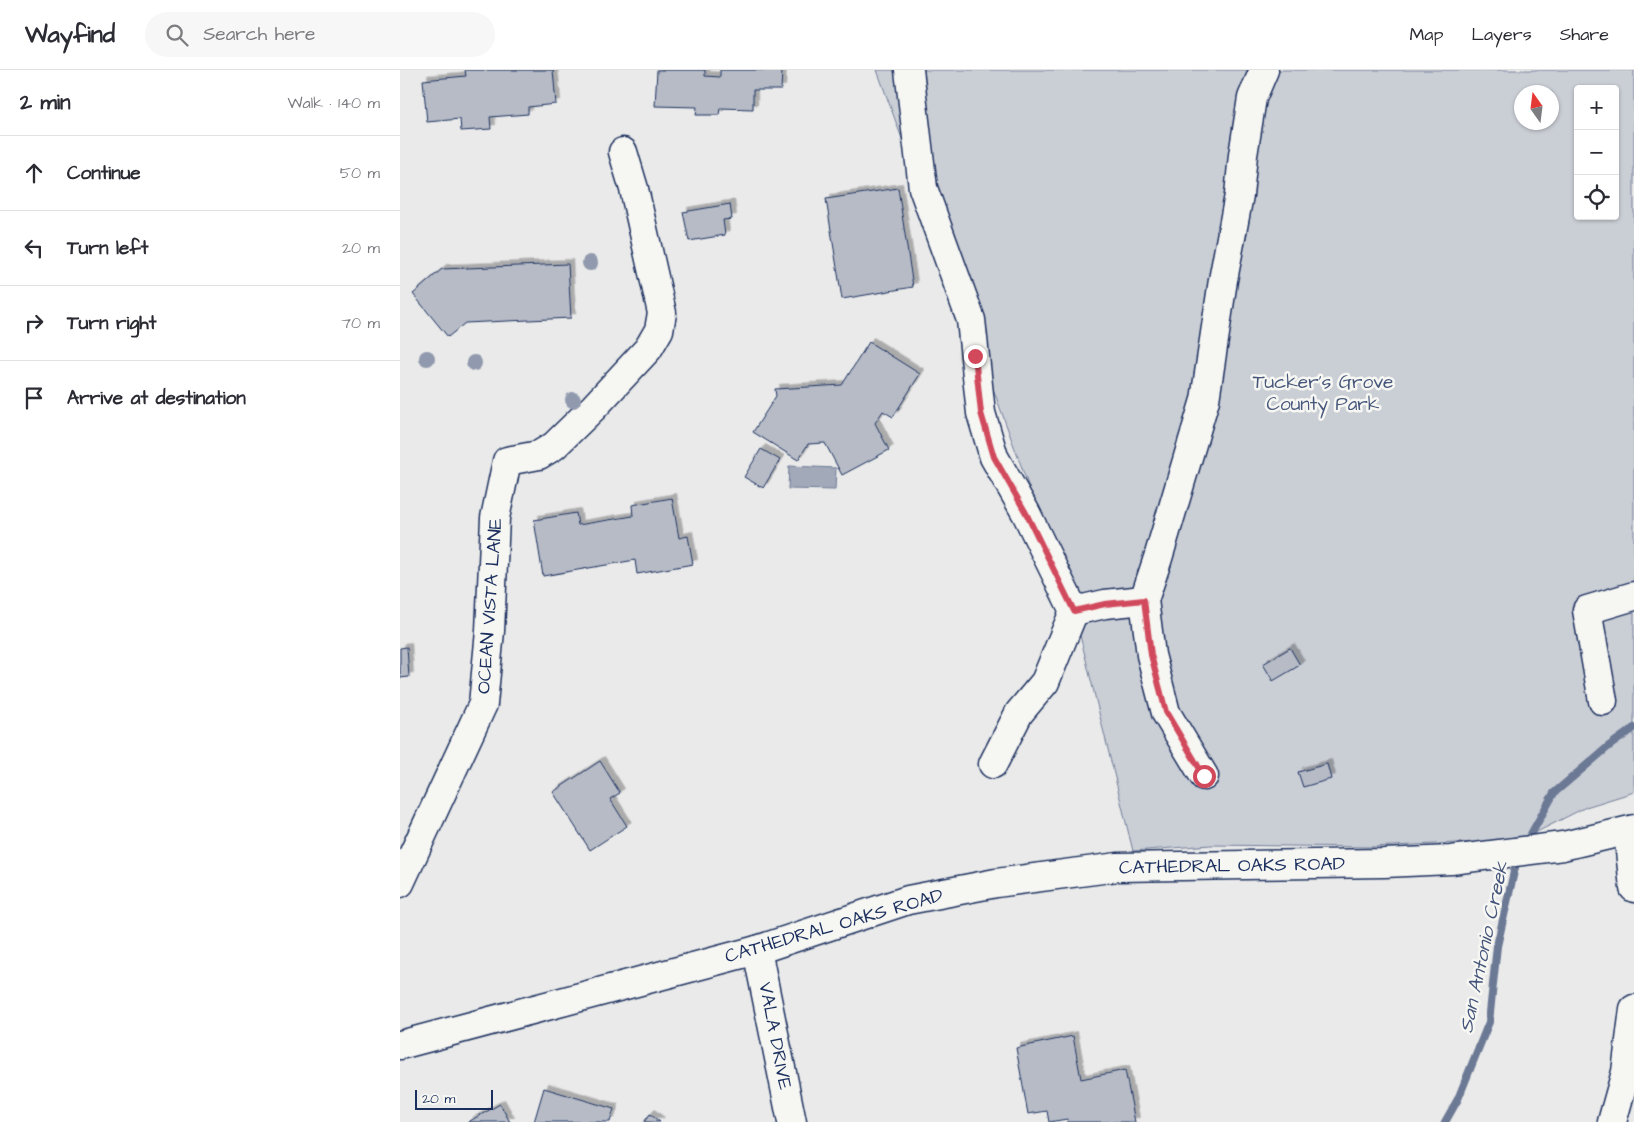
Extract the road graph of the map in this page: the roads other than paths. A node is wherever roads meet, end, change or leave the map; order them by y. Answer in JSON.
{"nodes":[{"id":1,"x":909,"y":70,"type":"edge"},
{"id":2,"x":1264,"y":70,"type":"edge"},
{"id":3,"x":623,"y":152,"type":"dead end"},
{"id":4,"x":1634,"y":596,"type":"edge"},
{"id":5,"x":1144,"y":600,"type":"junction"},
{"id":6,"x":1074,"y":611,"type":"junction"},
{"id":7,"x":1603,"y":701,"type":"dead end"},
{"id":8,"x":993,"y":764,"type":"dead end"},
{"id":9,"x":1204,"y":776,"type":"dead end"},
{"id":10,"x":1631,"y":831,"type":"edge"},
{"id":11,"x":400,"y":883,"type":"edge"},
{"id":12,"x":1634,"y":888,"type":"edge"},
{"id":13,"x":757,"y":950,"type":"junction"},
{"id":14,"x":1634,"y":1009,"type":"edge"},
{"id":15,"x":400,"y":1045,"type":"edge"},
{"id":16,"x":792,"y":1122,"type":"edge"},
{"id":17,"x":1612,"y":1122,"type":"edge"}],
"edges":[{"from":1,"to":6,"type":"main road"},
{"from":2,"to":5,"type":"main road"},
{"from":3,"to":11,"type":"main road","name":"OCEAN VISTA LANE"},
{"from":4,"to":7,"type":"main road"},
{"from":5,"to":6,"type":"main road"},
{"from":5,"to":9,"type":"main road"},
{"from":6,"to":8,"type":"main road"},
{"from":10,"to":12,"type":"main road"},
{"from":10,"to":13,"type":"main road","name":"CATHEDRAL OAKS ROAD"},
{"from":13,"to":15,"type":"main road","name":"CATHEDRAL OAKS ROAD"},
{"from":13,"to":16,"type":"main road","name":"VALA DRIVE"},
{"from":14,"to":17,"type":"main road"}]}
